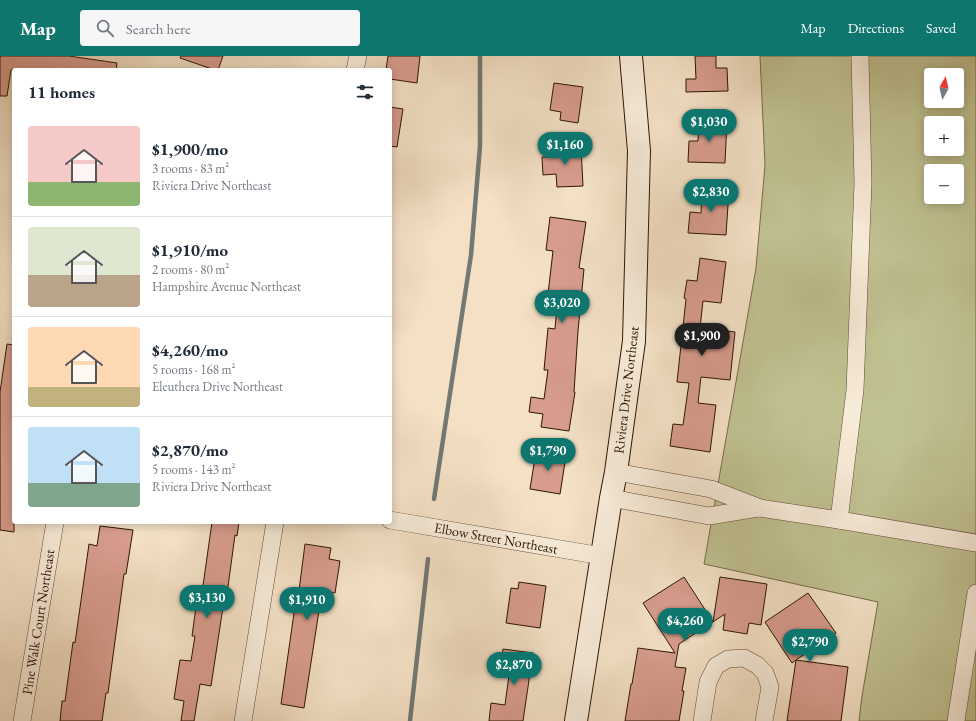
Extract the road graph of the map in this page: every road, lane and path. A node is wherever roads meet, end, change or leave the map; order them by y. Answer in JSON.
{"nodes":[{"id":1,"x":358,"y":56,"type":"edge"},
{"id":2,"x":631,"y":56,"type":"edge"},
{"id":3,"x":860,"y":56,"type":"edge"},
{"id":4,"x":355,"y":68,"type":"edge"},
{"id":5,"x":616,"y":472,"type":"junction"},
{"id":6,"x":610,"y":498,"type":"junction"},
{"id":7,"x":760,"y":508,"type":"junction"},
{"id":8,"x":392,"y":520,"type":"edge"},
{"id":9,"x":839,"y":520,"type":"junction"},
{"id":10,"x":55,"y":524,"type":"edge"},
{"id":11,"x":275,"y":524,"type":"edge"},
{"id":12,"x":976,"y":543,"type":"edge"},
{"id":13,"x":602,"y":556,"type":"junction"},
{"id":14,"x":976,"y":593,"type":"edge"},
{"id":15,"x":22,"y":721,"type":"edge"},
{"id":16,"x":243,"y":721,"type":"edge"},
{"id":17,"x":576,"y":721,"type":"edge"},
{"id":18,"x":702,"y":721,"type":"edge"},
{"id":19,"x":764,"y":721,"type":"edge"},
{"id":20,"x":956,"y":721,"type":"edge"}],
"edges":[{"from":1,"to":4,"type":"street"},
{"from":2,"to":5,"type":"street","name":"Riviera Drive Northeast"},
{"from":3,"to":9,"type":"street"},
{"from":5,"to":6,"type":"street","name":"Riviera Drive Northeast"},
{"from":5,"to":7,"type":"street"},
{"from":6,"to":7,"type":"street"},
{"from":6,"to":13,"type":"street","name":"Riviera Drive Northeast"},
{"from":7,"to":9,"type":"street"},
{"from":8,"to":13,"type":"street","name":"Elbow Street Northeast"},
{"from":9,"to":12,"type":"street"},
{"from":10,"to":15,"type":"street","name":"Pine Walk Court Northeast"},
{"from":11,"to":16,"type":"street"},
{"from":13,"to":17,"type":"street","name":"Riviera Drive Northeast"},
{"from":14,"to":20,"type":"street"},
{"from":18,"to":19,"type":"street"}]}
